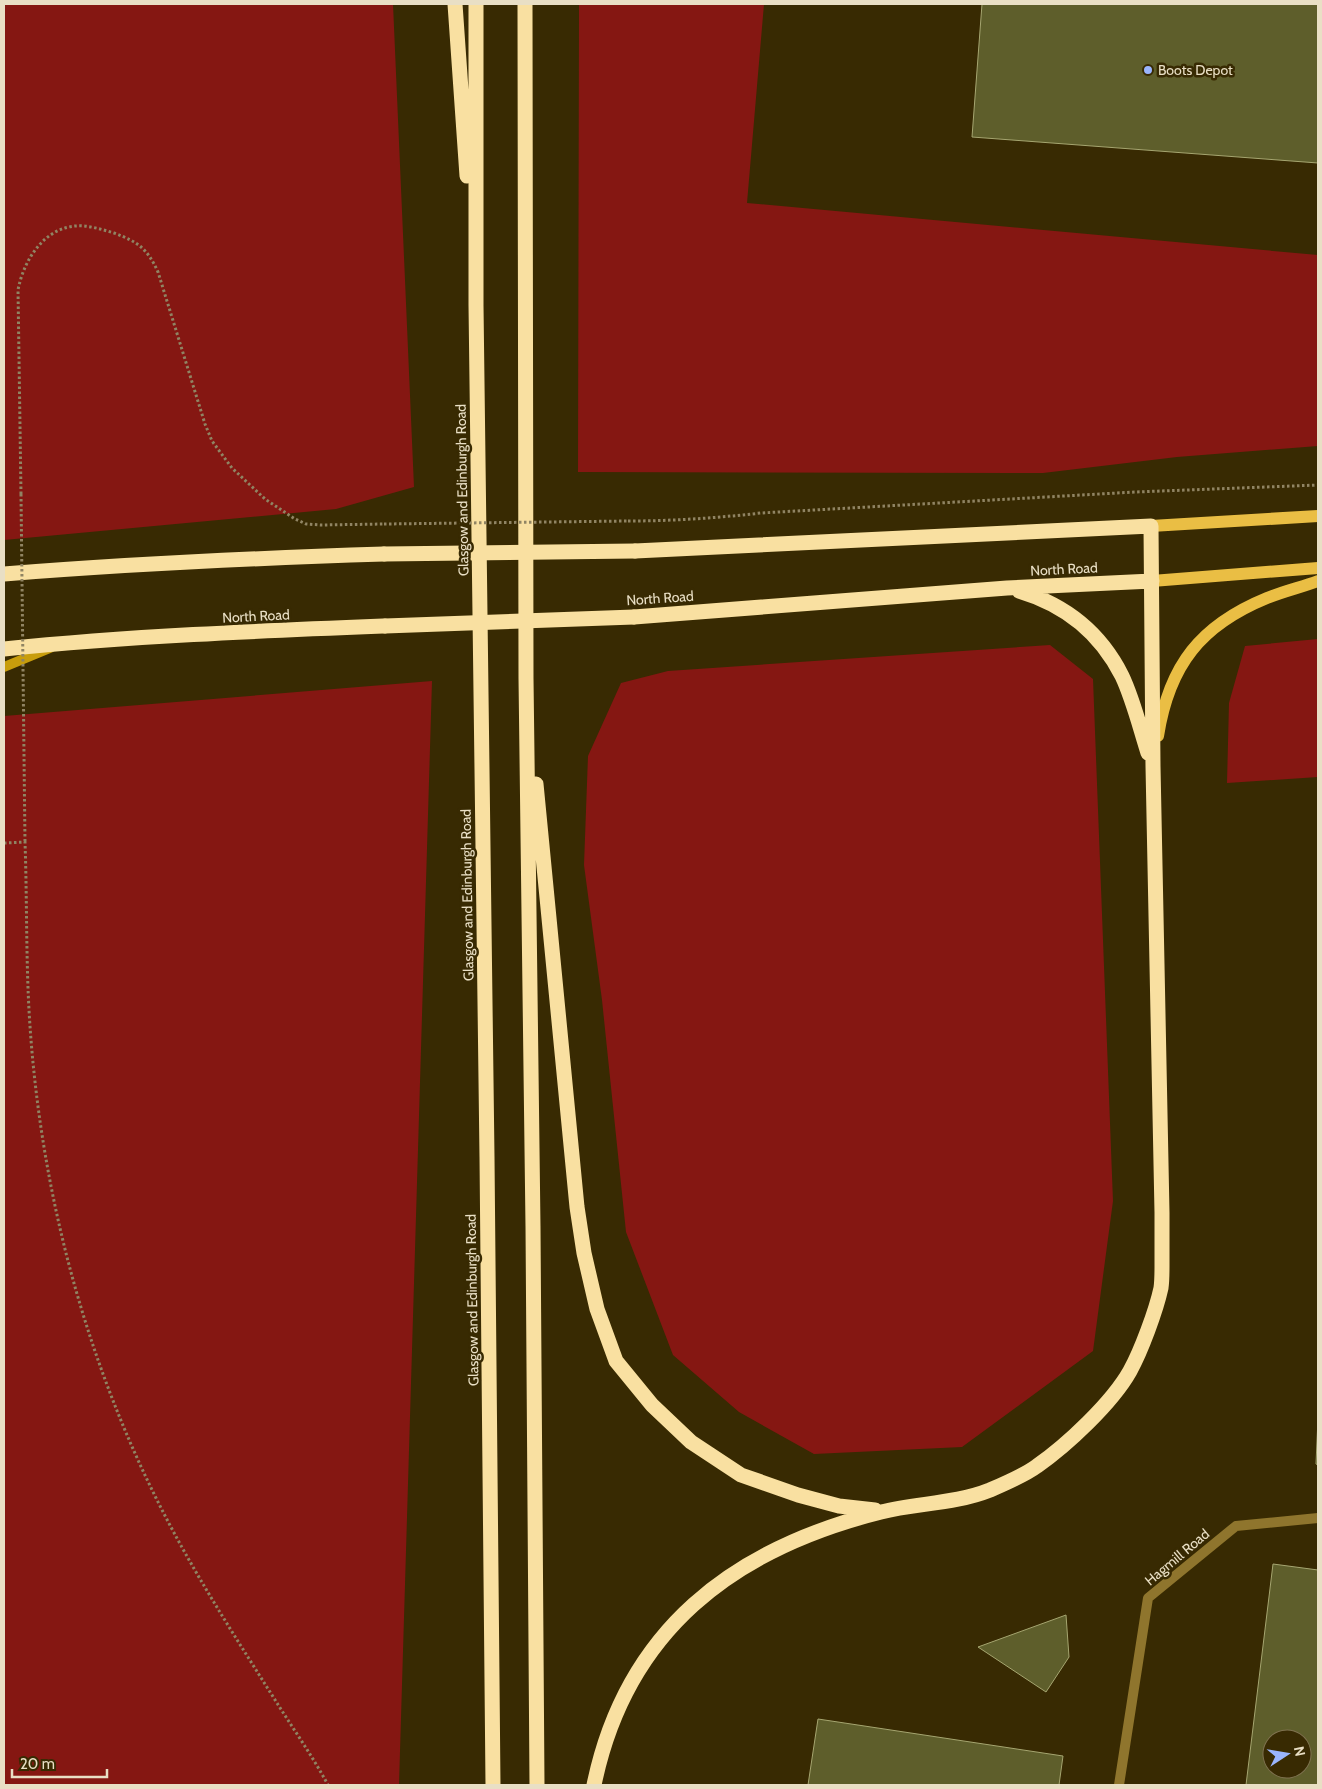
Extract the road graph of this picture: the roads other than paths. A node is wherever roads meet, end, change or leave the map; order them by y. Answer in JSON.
{"nodes":[{"id":1,"x":455,"y":4,"type":"edge"},
{"id":2,"x":476,"y":4,"type":"edge"},
{"id":3,"x":525,"y":4,"type":"edge"},
{"id":4,"x":476,"y":305,"type":"junction"},
{"id":5,"x":1318,"y":516,"type":"edge"},
{"id":6,"x":1151,"y":526,"type":"junction"},
{"id":7,"x":1318,"y":568,"type":"edge"},
{"id":8,"x":4,"y":574,"type":"edge"},
{"id":9,"x":1152,"y":581,"type":"junction"},
{"id":10,"x":1318,"y":581,"type":"edge"},
{"id":11,"x":1007,"y":588,"type":"junction"},
{"id":12,"x":62,"y":643,"type":"junction"},
{"id":13,"x":4,"y":649,"type":"edge"},
{"id":14,"x":4,"y":667,"type":"edge"},
{"id":15,"x":526,"y":678,"type":"junction"},
{"id":16,"x":1153,"y":766,"type":"junction"},
{"id":17,"x":884,"y":1511,"type":"junction"},
{"id":18,"x":1318,"y":1518,"type":"edge"},
{"id":19,"x":493,"y":1785,"type":"edge"},
{"id":20,"x":537,"y":1785,"type":"edge"},
{"id":21,"x":594,"y":1785,"type":"edge"},
{"id":22,"x":1119,"y":1785,"type":"edge"}],
"edges":[{"from":1,"to":4,"type":"highway"},
{"from":2,"to":4,"type":"highway","name":"Glasgow and Edinburgh Road"},
{"from":3,"to":15,"type":"highway"},
{"from":4,"to":19,"type":"highway","name":"Glasgow and Edinburgh Road"},
{"from":5,"to":6,"type":"main road"},
{"from":6,"to":8,"type":"highway","bridge":true},
{"from":6,"to":9,"type":"highway"},
{"from":7,"to":9,"type":"main road","name":"North Road"},
{"from":9,"to":11,"type":"highway","name":"North Road"},
{"from":9,"to":16,"type":"highway"},
{"from":10,"to":16,"type":"main road"},
{"from":11,"to":12,"type":"highway","name":"North Road","bridge":true},
{"from":11,"to":16,"type":"highway"},
{"from":12,"to":13,"type":"highway","name":"North Road"},
{"from":12,"to":14,"type":"main road"},
{"from":15,"to":17,"type":"highway"},
{"from":15,"to":20,"type":"highway"},
{"from":16,"to":17,"type":"highway"},
{"from":17,"to":21,"type":"highway"},
{"from":18,"to":22,"type":"lane","name":"Hagmill Road"}]}
